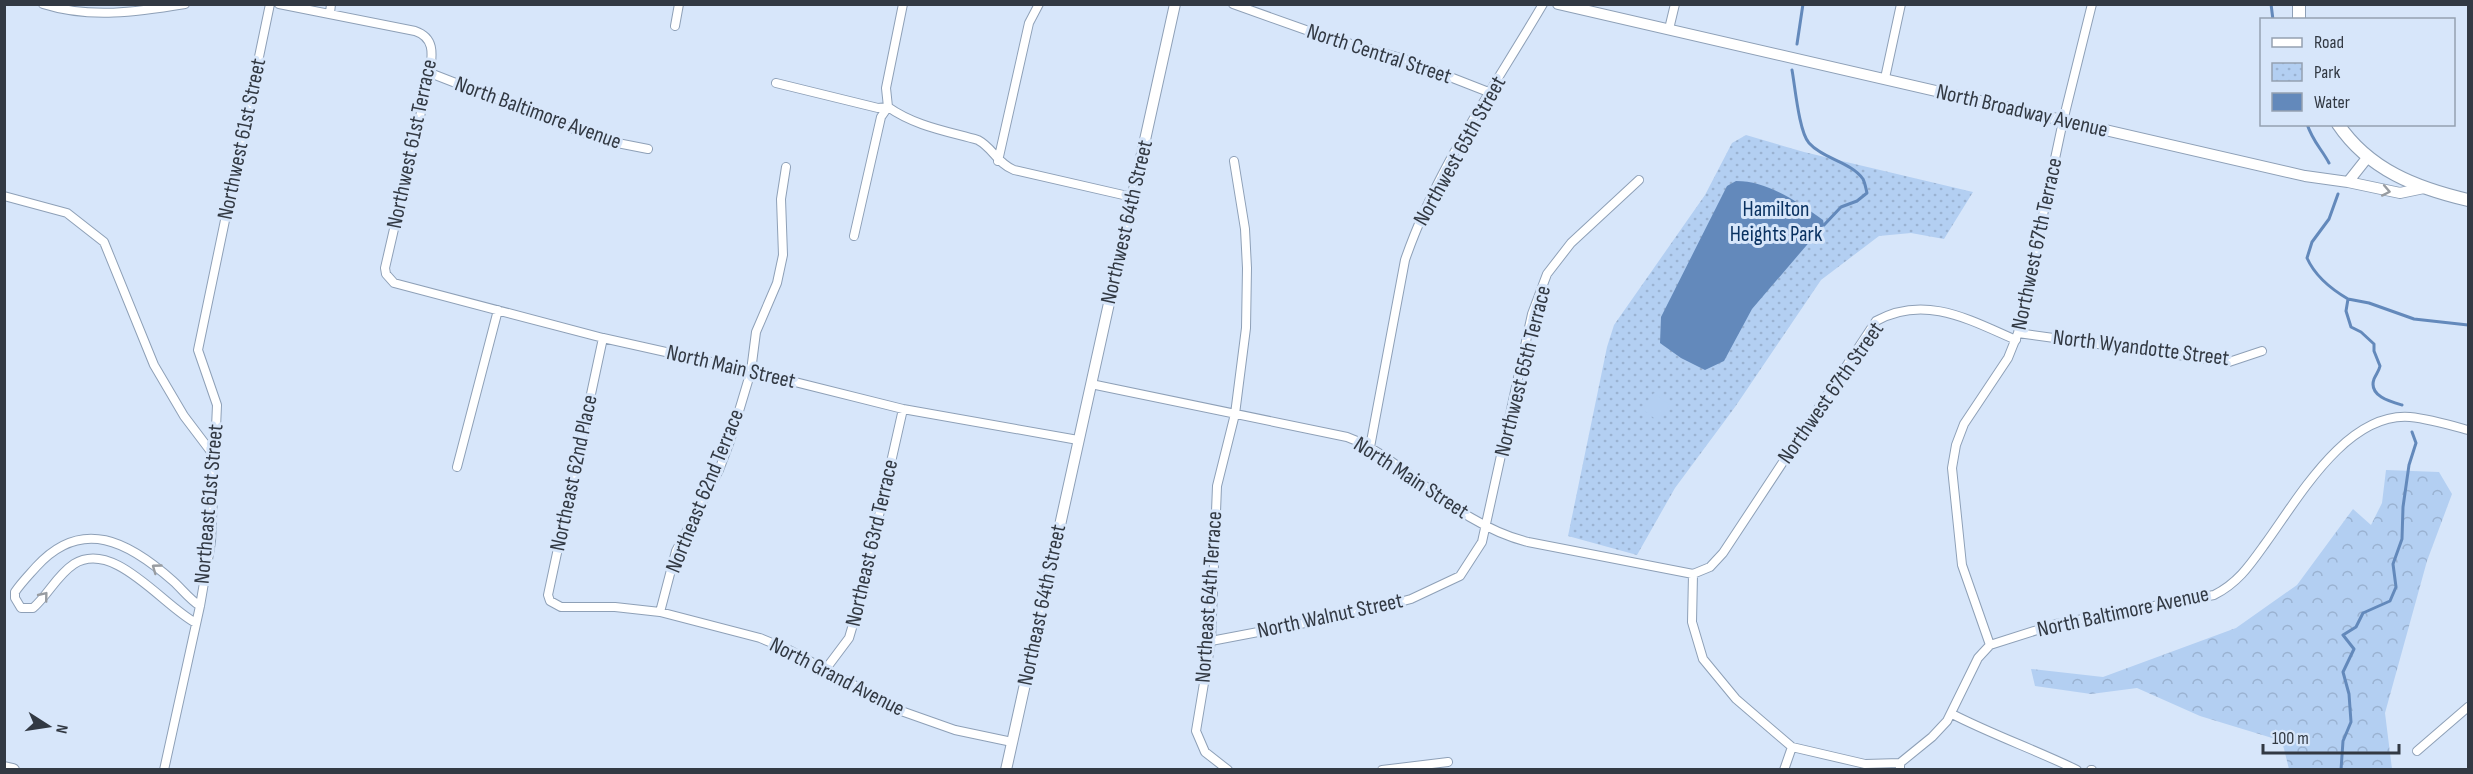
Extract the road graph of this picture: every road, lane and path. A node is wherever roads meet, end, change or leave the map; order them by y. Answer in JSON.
{"nodes":[{"id":1,"x":43,"y":4,"type":"edge"},
{"id":2,"x":185,"y":4,"type":"edge"},
{"id":3,"x":270,"y":4,"type":"edge"},
{"id":4,"x":279,"y":4,"type":"edge"},
{"id":5,"x":679,"y":4,"type":"edge"},
{"id":6,"x":903,"y":4,"type":"edge"},
{"id":7,"x":1039,"y":4,"type":"edge"},
{"id":8,"x":1175,"y":4,"type":"edge"},
{"id":9,"x":1233,"y":4,"type":"edge"},
{"id":10,"x":1543,"y":4,"type":"edge"},
{"id":11,"x":1558,"y":4,"type":"edge"},
{"id":12,"x":1675,"y":4,"type":"edge"},
{"id":13,"x":1901,"y":4,"type":"edge"},
{"id":14,"x":2092,"y":4,"type":"edge"},
{"id":15,"x":138,"y":8,"type":"edge"},
{"id":16,"x":330,"y":9,"type":"edge"},
{"id":17,"x":675,"y":26,"type":"dead end"},
{"id":18,"x":1669,"y":29,"type":"junction"},
{"id":19,"x":430,"y":74,"type":"junction"},
{"id":20,"x":1885,"y":78,"type":"junction"},
{"id":21,"x":776,"y":83,"type":"dead end"},
{"id":22,"x":1491,"y":93,"type":"junction"},
{"id":23,"x":888,"y":107,"type":"junction"},
{"id":24,"x":2063,"y":121,"type":"junction"},
{"id":25,"x":2340,"y":126,"type":"edge"},
{"id":26,"x":648,"y":150,"type":"dead end"},
{"id":27,"x":2367,"y":158,"type":"junction"},
{"id":28,"x":998,"y":161,"type":"junction"},
{"id":29,"x":1234,"y":161,"type":"dead end"},
{"id":30,"x":786,"y":167,"type":"dead end"},
{"id":31,"x":1639,"y":180,"type":"dead end"},
{"id":32,"x":2348,"y":182,"type":"junction"},
{"id":33,"x":2424,"y":188,"type":"junction"},
{"id":34,"x":5,"y":197,"type":"edge"},
{"id":35,"x":1132,"y":197,"type":"junction"},
{"id":36,"x":2469,"y":200,"type":"edge"},
{"id":37,"x":854,"y":236,"type":"dead end"},
{"id":38,"x":213,"y":274,"type":"joint"},
{"id":39,"x":389,"y":278,"type":"joint"},
{"id":40,"x":498,"y":310,"type":"junction"},
{"id":41,"x":2017,"y":336,"type":"junction"},
{"id":42,"x":603,"y":338,"type":"junction"},
{"id":43,"x":2262,"y":351,"type":"dead end"},
{"id":44,"x":752,"y":371,"type":"junction"},
{"id":45,"x":1091,"y":384,"type":"junction"},
{"id":46,"x":903,"y":409,"type":"junction"},
{"id":47,"x":1235,"y":414,"type":"junction"},
{"id":48,"x":2469,"y":430,"type":"edge"},
{"id":49,"x":1078,"y":440,"type":"junction"},
{"id":50,"x":1370,"y":447,"type":"junction"},
{"id":51,"x":214,"y":457,"type":"junction"},
{"id":52,"x":458,"y":467,"type":"dead end"},
{"id":53,"x":1486,"y":526,"type":"junction"},
{"id":54,"x":1693,"y":574,"type":"junction"},
{"id":55,"x":200,"y":606,"type":"junction"},
{"id":56,"x":555,"y":606,"type":"joint"},
{"id":57,"x":660,"y":612,"type":"junction"},
{"id":58,"x":196,"y":623,"type":"junction"},
{"id":59,"x":1211,"y":641,"type":"junction"},
{"id":60,"x":1990,"y":645,"type":"junction"},
{"id":61,"x":825,"y":670,"type":"junction"},
{"id":62,"x":2469,"y":707,"type":"edge"},
{"id":63,"x":1952,"y":714,"type":"junction"},
{"id":64,"x":1012,"y":742,"type":"junction"},
{"id":65,"x":1792,"y":747,"type":"junction"},
{"id":66,"x":2417,"y":751,"type":"dead end"},
{"id":67,"x":1448,"y":762,"type":"dead end"},
{"id":68,"x":1900,"y":766,"type":"edge"},
{"id":69,"x":4,"y":768,"type":"edge"},
{"id":70,"x":13,"y":770,"type":"edge"},
{"id":71,"x":164,"y":770,"type":"edge"},
{"id":72,"x":1006,"y":770,"type":"edge"},
{"id":73,"x":1228,"y":770,"type":"edge"},
{"id":74,"x":1382,"y":770,"type":"edge"},
{"id":75,"x":1784,"y":770,"type":"edge"},
{"id":76,"x":2077,"y":770,"type":"edge"}],
"edges":[{"from":1,"to":15,"type":"street"},
{"from":2,"to":15,"type":"street"},
{"from":3,"to":38,"type":"street","name":"Northwest 61st Street"},
{"from":4,"to":16,"type":"street"},
{"from":5,"to":17,"type":"street"},
{"from":6,"to":23,"type":"street"},
{"from":7,"to":28,"type":"street"},
{"from":8,"to":35,"type":"street","name":"Northwest 64th Street"},
{"from":9,"to":22,"type":"street","name":"North Central Street"},
{"from":10,"to":22,"type":"street","name":"Northwest 65th Street"},
{"from":11,"to":18,"type":"street","name":"North Broadway Avenue"},
{"from":12,"to":18,"type":"street"},
{"from":13,"to":20,"type":"street"},
{"from":14,"to":24,"type":"street","name":"Northwest 67th Terrace"},
{"from":16,"to":19,"type":"street","name":"Northwest 61st Terrace"},
{"from":18,"to":20,"type":"street","name":"North Broadway Avenue"},
{"from":19,"to":26,"type":"street","name":"North Baltimore Avenue"},
{"from":19,"to":39,"type":"street","name":"Northwest 61st Terrace"},
{"from":20,"to":24,"type":"street","name":"North Broadway Avenue"},
{"from":21,"to":23,"type":"street"},
{"from":22,"to":50,"type":"street","name":"Northwest 65th Street"},
{"from":23,"to":28,"type":"street"},
{"from":23,"to":37,"type":"street"},
{"from":24,"to":32,"type":"street","name":"North Broadway Avenue"},
{"from":24,"to":41,"type":"street","name":"Northwest 67th Terrace"},
{"from":25,"to":27,"type":"main road"},
{"from":27,"to":32,"type":"street"},
{"from":27,"to":33,"type":"main road"},
{"from":28,"to":35,"type":"street"},
{"from":29,"to":47,"type":"street","name":"Northeast 64th Terrace"},
{"from":30,"to":44,"type":"street","name":"Northeast 62nd Terrace"},
{"from":31,"to":53,"type":"street","name":"Northwest 65th Terrace"},
{"from":32,"to":33,"type":"street","name":"North Broadway Avenue","one_way":true},
{"from":33,"to":36,"type":"main road"},
{"from":34,"to":51,"type":"street"},
{"from":35,"to":45,"type":"street","name":"Northwest 64th Street"},
{"from":38,"to":51,"type":"street","name":"Northeast 61st Street"},
{"from":39,"to":40,"type":"street","name":"North Main Street"},
{"from":40,"to":42,"type":"street","name":"North Main Street"},
{"from":40,"to":52,"type":"street"},
{"from":41,"to":43,"type":"street","name":"North Wyandotte Street"},
{"from":41,"to":54,"type":"street","name":"Northwest 67th Street"},
{"from":41,"to":60,"type":"street","name":"Northwest 67th Terrace"},
{"from":42,"to":44,"type":"street","name":"North Main Street"},
{"from":42,"to":56,"type":"street","name":"Northeast 62nd Place"},
{"from":44,"to":46,"type":"street","name":"North Main Street"},
{"from":44,"to":57,"type":"street","name":"Northeast 62nd Terrace"},
{"from":45,"to":47,"type":"street","name":"North Main Street"},
{"from":45,"to":49,"type":"street","name":"Northwest 64th Street"},
{"from":46,"to":49,"type":"street","name":"North Main Street"},
{"from":46,"to":61,"type":"street","name":"Northeast 63rd Terrace"},
{"from":47,"to":50,"type":"street","name":"North Main Street"},
{"from":47,"to":59,"type":"street","name":"Northeast 64th Terrace"},
{"from":48,"to":60,"type":"street","name":"North Baltimore Avenue"},
{"from":49,"to":64,"type":"street","name":"Northeast 64th Street"},
{"from":50,"to":53,"type":"street","name":"North Main Street"},
{"from":51,"to":55,"type":"street","name":"Northeast 61st Street"},
{"from":53,"to":54,"type":"street","name":"North Main Street"},
{"from":53,"to":59,"type":"street","name":"North Walnut Street"},
{"from":54,"to":65,"type":"street"},
{"from":55,"to":58,"type":"street","name":"Northeast 61st Street"},
{"from":55,"to":58,"type":"street","one_way":true},
{"from":56,"to":57,"type":"street","name":"North Grand Avenue"},
{"from":57,"to":61,"type":"street","name":"North Grand Avenue"},
{"from":58,"to":71,"type":"street","name":"Northeast 61st Street"},
{"from":59,"to":73,"type":"street","name":"Northeast 64th Terrace"},
{"from":60,"to":63,"type":"street"},
{"from":61,"to":64,"type":"street","name":"North Grand Avenue"},
{"from":62,"to":66,"type":"street"},
{"from":63,"to":68,"type":"street"},
{"from":63,"to":76,"type":"street"},
{"from":64,"to":72,"type":"street","name":"Northeast 64th Street"},
{"from":65,"to":68,"type":"street"},
{"from":65,"to":75,"type":"street"},
{"from":67,"to":74,"type":"street"},
{"from":69,"to":70,"type":"main road"}]}
